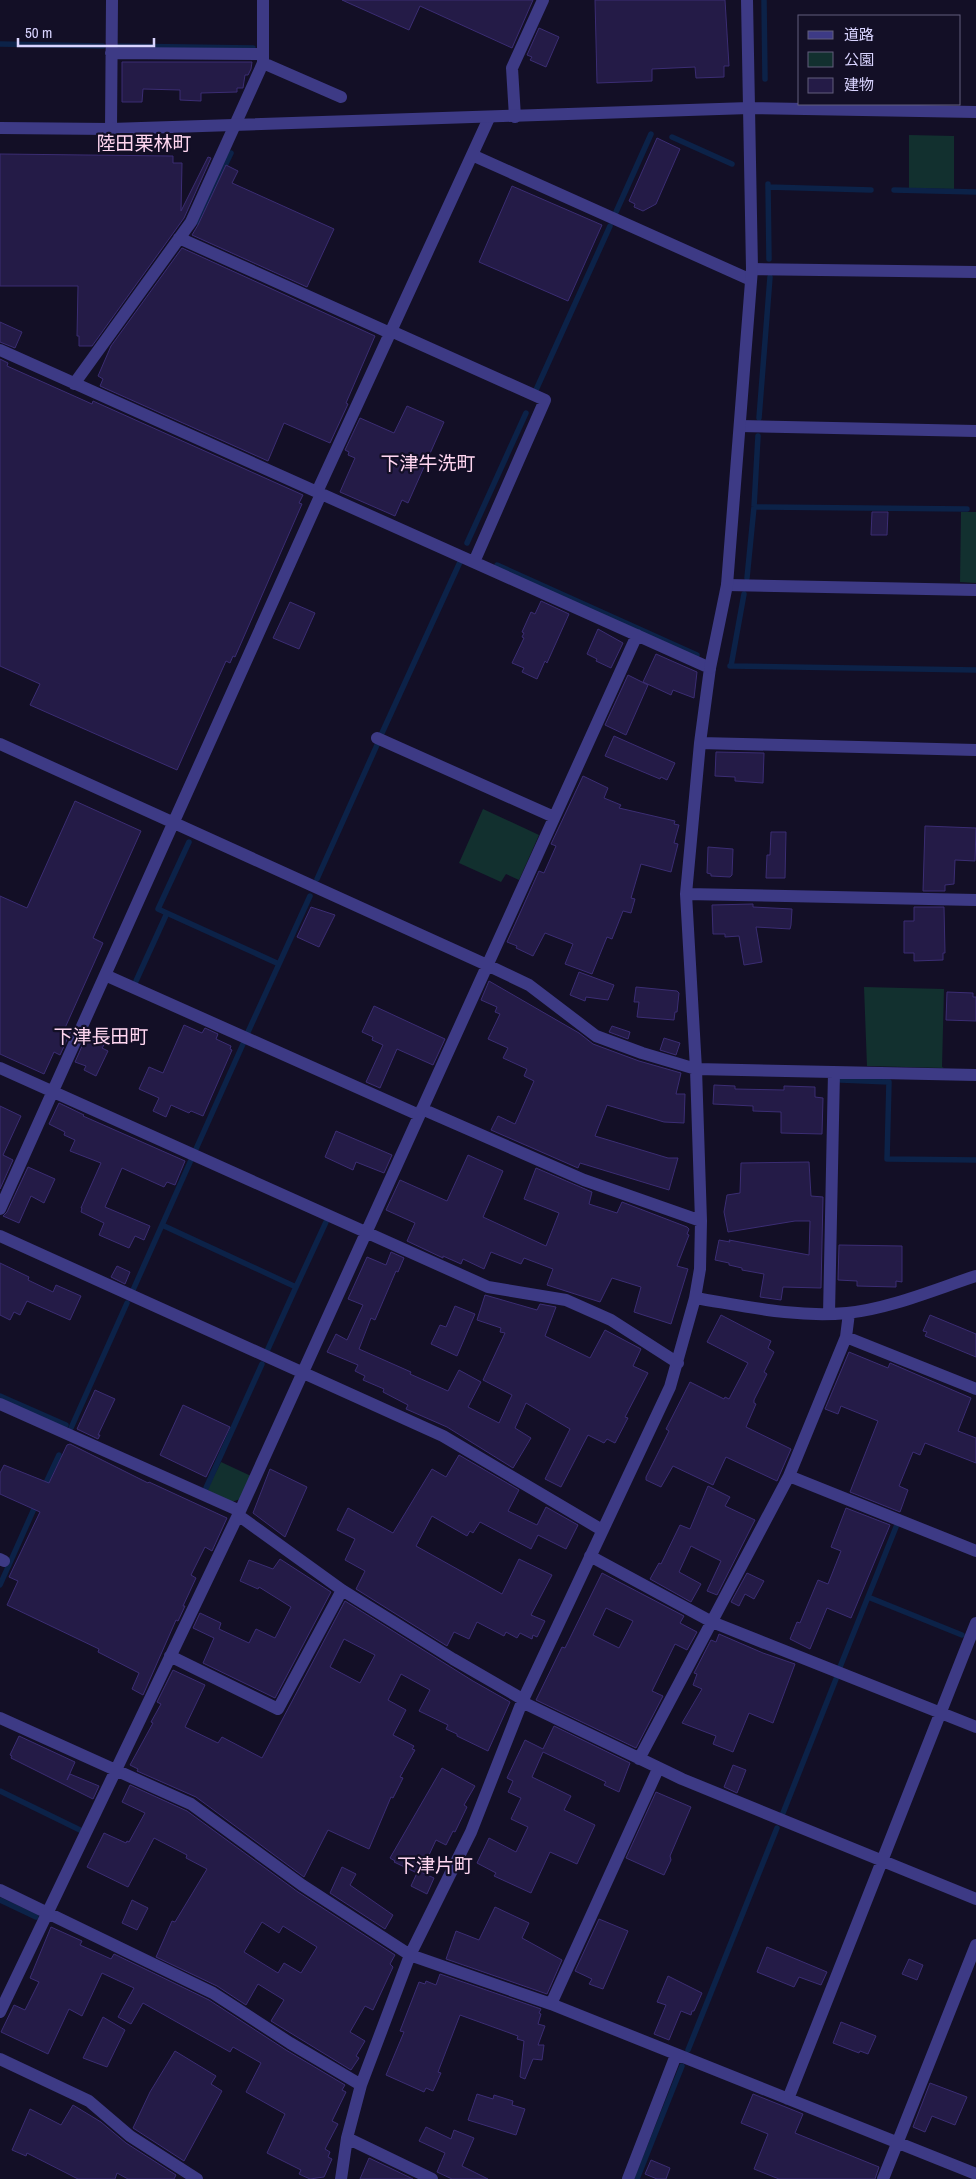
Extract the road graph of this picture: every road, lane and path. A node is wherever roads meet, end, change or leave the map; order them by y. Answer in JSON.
{"nodes":[{"id":1,"x":112,"y":0,"type":"edge"},
{"id":2,"x":263,"y":0,"type":"edge"},
{"id":3,"x":543,"y":0,"type":"edge"},
{"id":4,"x":747,"y":0,"type":"edge"},
{"id":5,"x":111,"y":54,"type":"junction"},
{"id":6,"x":263,"y":58,"type":"junction"},
{"id":7,"x":341,"y":97,"type":"dead end"},
{"id":8,"x":749,"y":108,"type":"junction"},
{"id":9,"x":976,"y":112,"type":"edge"},
{"id":10,"x":515,"y":117,"type":"junction"},
{"id":11,"x":489,"y":118,"type":"junction"},
{"id":12,"x":235,"y":125,"type":"junction"},
{"id":13,"x":0,"y":128,"type":"edge"},
{"id":14,"x":111,"y":129,"type":"junction"},
{"id":15,"x":472,"y":155,"type":"junction"},
{"id":16,"x":179,"y":238,"type":"junction"},
{"id":17,"x":976,"y":272,"type":"edge"},
{"id":18,"x":751,"y":274,"type":"junction"},
{"id":19,"x":391,"y":332,"type":"junction"},
{"id":20,"x":0,"y":350,"type":"edge"},
{"id":21,"x":74,"y":384,"type":"junction"},
{"id":22,"x":740,"y":426,"type":"junction"},
{"id":23,"x":976,"y":431,"type":"edge"},
{"id":24,"x":319,"y":493,"type":"junction"},
{"id":25,"x":474,"y":562,"type":"junction"},
{"id":26,"x":727,"y":585,"type":"junction"},
{"id":27,"x":976,"y":590,"type":"edge"},
{"id":28,"x":637,"y":635,"type":"junction"},
{"id":29,"x":710,"y":668,"type":"junction"},
{"id":30,"x":377,"y":738,"type":"dead end"},
{"id":31,"x":700,"y":743,"type":"junction"},
{"id":32,"x":0,"y":744,"type":"edge"},
{"id":33,"x":976,"y":750,"type":"edge"},
{"id":34,"x":554,"y":817,"type":"junction"},
{"id":35,"x":174,"y":821,"type":"junction"},
{"id":36,"x":686,"y":894,"type":"junction"},
{"id":37,"x":976,"y":900,"type":"edge"},
{"id":38,"x":487,"y":965,"type":"junction"},
{"id":39,"x":105,"y":975,"type":"junction"},
{"id":40,"x":0,"y":1068,"type":"edge"},
{"id":41,"x":696,"y":1069,"type":"junction"},
{"id":42,"x":834,"y":1072,"type":"junction"},
{"id":43,"x":976,"y":1075,"type":"edge"},
{"id":44,"x":53,"y":1091,"type":"junction"},
{"id":45,"x":421,"y":1112,"type":"junction"},
{"id":46,"x":0,"y":1209,"type":"edge"},
{"id":47,"x":701,"y":1221,"type":"junction"},
{"id":48,"x":367,"y":1231,"type":"junction"},
{"id":49,"x":0,"y":1236,"type":"edge"},
{"id":50,"x":976,"y":1276,"type":"edge"},
{"id":51,"x":695,"y":1298,"type":"junction"},
{"id":52,"x":849,"y":1313,"type":"junction"},
{"id":53,"x":829,"y":1314,"type":"junction"},
{"id":54,"x":846,"y":1337,"type":"junction"},
{"id":55,"x":678,"y":1363,"type":"junction"},
{"id":56,"x":302,"y":1374,"type":"junction"},
{"id":57,"x":976,"y":1389,"type":"edge"},
{"id":58,"x":0,"y":1404,"type":"edge"},
{"id":59,"x":789,"y":1476,"type":"junction"},
{"id":60,"x":239,"y":1513,"type":"junction"},
{"id":61,"x":602,"y":1530,"type":"junction"},
{"id":62,"x":976,"y":1551,"type":"edge"},
{"id":63,"x":590,"y":1556,"type":"junction"},
{"id":64,"x":342,"y":1590,"type":"junction"},
{"id":65,"x":712,"y":1622,"type":"junction"},
{"id":66,"x":976,"y":1623,"type":"edge"},
{"id":67,"x":170,"y":1656,"type":"junction"},
{"id":68,"x":523,"y":1701,"type":"junction"},
{"id":69,"x":941,"y":1713,"type":"junction"},
{"id":70,"x":0,"y":1718,"type":"edge"},
{"id":71,"x":976,"y":1727,"type":"edge"},
{"id":72,"x":639,"y":1759,"type":"junction"},
{"id":73,"x":658,"y":1769,"type":"junction"},
{"id":74,"x":116,"y":1770,"type":"junction"},
{"id":75,"x":882,"y":1861,"type":"junction"},
{"id":76,"x":0,"y":1890,"type":"edge"},
{"id":77,"x":976,"y":1899,"type":"edge"},
{"id":78,"x":47,"y":1913,"type":"junction"},
{"id":79,"x":976,"y":1945,"type":"edge"},
{"id":80,"x":410,"y":1955,"type":"junction"},
{"id":81,"x":552,"y":2004,"type":"junction"},
{"id":82,"x":0,"y":2012,"type":"edge"},
{"id":83,"x":676,"y":2055,"type":"junction"},
{"id":84,"x":0,"y":2059,"type":"edge"},
{"id":85,"x":361,"y":2086,"type":"junction"},
{"id":86,"x":788,"y":2099,"type":"junction"},
{"id":87,"x":348,"y":2138,"type":"junction"},
{"id":88,"x":898,"y":2142,"type":"junction"},
{"id":89,"x":976,"y":2174,"type":"edge"},
{"id":90,"x":197,"y":2179,"type":"edge"},
{"id":91,"x":341,"y":2179,"type":"edge"},
{"id":92,"x":432,"y":2179,"type":"edge"},
{"id":93,"x":628,"y":2179,"type":"edge"},
{"id":94,"x":883,"y":2179,"type":"edge"}],
"edges":[{"from":1,"to":5,"type":"street"},
{"from":2,"to":6,"type":"street"},
{"from":3,"to":10,"type":"street"},
{"from":4,"to":8,"type":"street"},
{"from":5,"to":6,"type":"street"},
{"from":5,"to":14,"type":"street"},
{"from":6,"to":7,"type":"street"},
{"from":6,"to":12,"type":"street"},
{"from":8,"to":9,"type":"street"},
{"from":8,"to":10,"type":"street"},
{"from":8,"to":18,"type":"street"},
{"from":10,"to":11,"type":"street"},
{"from":11,"to":12,"type":"street"},
{"from":11,"to":15,"type":"street"},
{"from":12,"to":14,"type":"street"},
{"from":12,"to":16,"type":"street"},
{"from":13,"to":14,"type":"street"},
{"from":15,"to":18,"type":"street"},
{"from":15,"to":19,"type":"street"},
{"from":16,"to":19,"type":"street"},
{"from":16,"to":21,"type":"street"},
{"from":17,"to":18,"type":"street"},
{"from":18,"to":22,"type":"street"},
{"from":19,"to":24,"type":"street"},
{"from":19,"to":25,"type":"street"},
{"from":20,"to":21,"type":"street"},
{"from":21,"to":24,"type":"street"},
{"from":22,"to":23,"type":"street"},
{"from":22,"to":26,"type":"street"},
{"from":24,"to":25,"type":"street"},
{"from":24,"to":35,"type":"street"},
{"from":25,"to":28,"type":"street"},
{"from":26,"to":27,"type":"street"},
{"from":26,"to":29,"type":"street"},
{"from":28,"to":29,"type":"street"},
{"from":28,"to":34,"type":"street"},
{"from":29,"to":31,"type":"street"},
{"from":30,"to":34,"type":"street"},
{"from":31,"to":33,"type":"street"},
{"from":31,"to":36,"type":"street"},
{"from":32,"to":35,"type":"street"},
{"from":34,"to":38,"type":"street"},
{"from":35,"to":38,"type":"street"},
{"from":35,"to":39,"type":"street"},
{"from":36,"to":37,"type":"street"},
{"from":36,"to":41,"type":"street"},
{"from":38,"to":41,"type":"street"},
{"from":38,"to":45,"type":"street"},
{"from":39,"to":44,"type":"street"},
{"from":39,"to":45,"type":"street"},
{"from":40,"to":44,"type":"street"},
{"from":41,"to":42,"type":"street"},
{"from":41,"to":47,"type":"street"},
{"from":42,"to":43,"type":"street"},
{"from":42,"to":53,"type":"street"},
{"from":44,"to":46,"type":"street"},
{"from":44,"to":48,"type":"street"},
{"from":45,"to":47,"type":"street"},
{"from":45,"to":48,"type":"street"},
{"from":47,"to":51,"type":"street"},
{"from":48,"to":55,"type":"street"},
{"from":48,"to":56,"type":"street"},
{"from":49,"to":56,"type":"street"},
{"from":50,"to":52,"type":"street"},
{"from":51,"to":53,"type":"street"},
{"from":51,"to":55,"type":"street"},
{"from":52,"to":53,"type":"street"},
{"from":52,"to":54,"type":"street"},
{"from":54,"to":57,"type":"street"},
{"from":54,"to":59,"type":"street"},
{"from":55,"to":61,"type":"street"},
{"from":56,"to":60,"type":"street"},
{"from":56,"to":61,"type":"street"},
{"from":58,"to":60,"type":"street"},
{"from":59,"to":62,"type":"street"},
{"from":59,"to":65,"type":"street"},
{"from":60,"to":64,"type":"street"},
{"from":60,"to":67,"type":"street"},
{"from":61,"to":63,"type":"street"},
{"from":63,"to":65,"type":"street"},
{"from":63,"to":68,"type":"street"},
{"from":64,"to":67,"type":"street"},
{"from":64,"to":68,"type":"street"},
{"from":65,"to":69,"type":"street"},
{"from":65,"to":72,"type":"street"},
{"from":66,"to":69,"type":"street"},
{"from":67,"to":74,"type":"street"},
{"from":68,"to":72,"type":"street"},
{"from":68,"to":80,"type":"street"},
{"from":69,"to":71,"type":"street"},
{"from":69,"to":75,"type":"street"},
{"from":70,"to":74,"type":"street"},
{"from":72,"to":73,"type":"street"},
{"from":73,"to":75,"type":"street"},
{"from":73,"to":81,"type":"street"},
{"from":74,"to":78,"type":"street"},
{"from":74,"to":80,"type":"street"},
{"from":75,"to":77,"type":"street"},
{"from":75,"to":86,"type":"street"},
{"from":76,"to":78,"type":"street"},
{"from":78,"to":82,"type":"street"},
{"from":78,"to":85,"type":"street"},
{"from":79,"to":88,"type":"street"},
{"from":80,"to":81,"type":"street"},
{"from":80,"to":85,"type":"street"},
{"from":81,"to":83,"type":"street"},
{"from":83,"to":86,"type":"street"},
{"from":83,"to":93,"type":"street"},
{"from":84,"to":90,"type":"street"},
{"from":85,"to":87,"type":"street"},
{"from":86,"to":88,"type":"street"},
{"from":87,"to":91,"type":"street"},
{"from":87,"to":92,"type":"street"},
{"from":88,"to":89,"type":"street"},
{"from":88,"to":94,"type":"street"}]}
